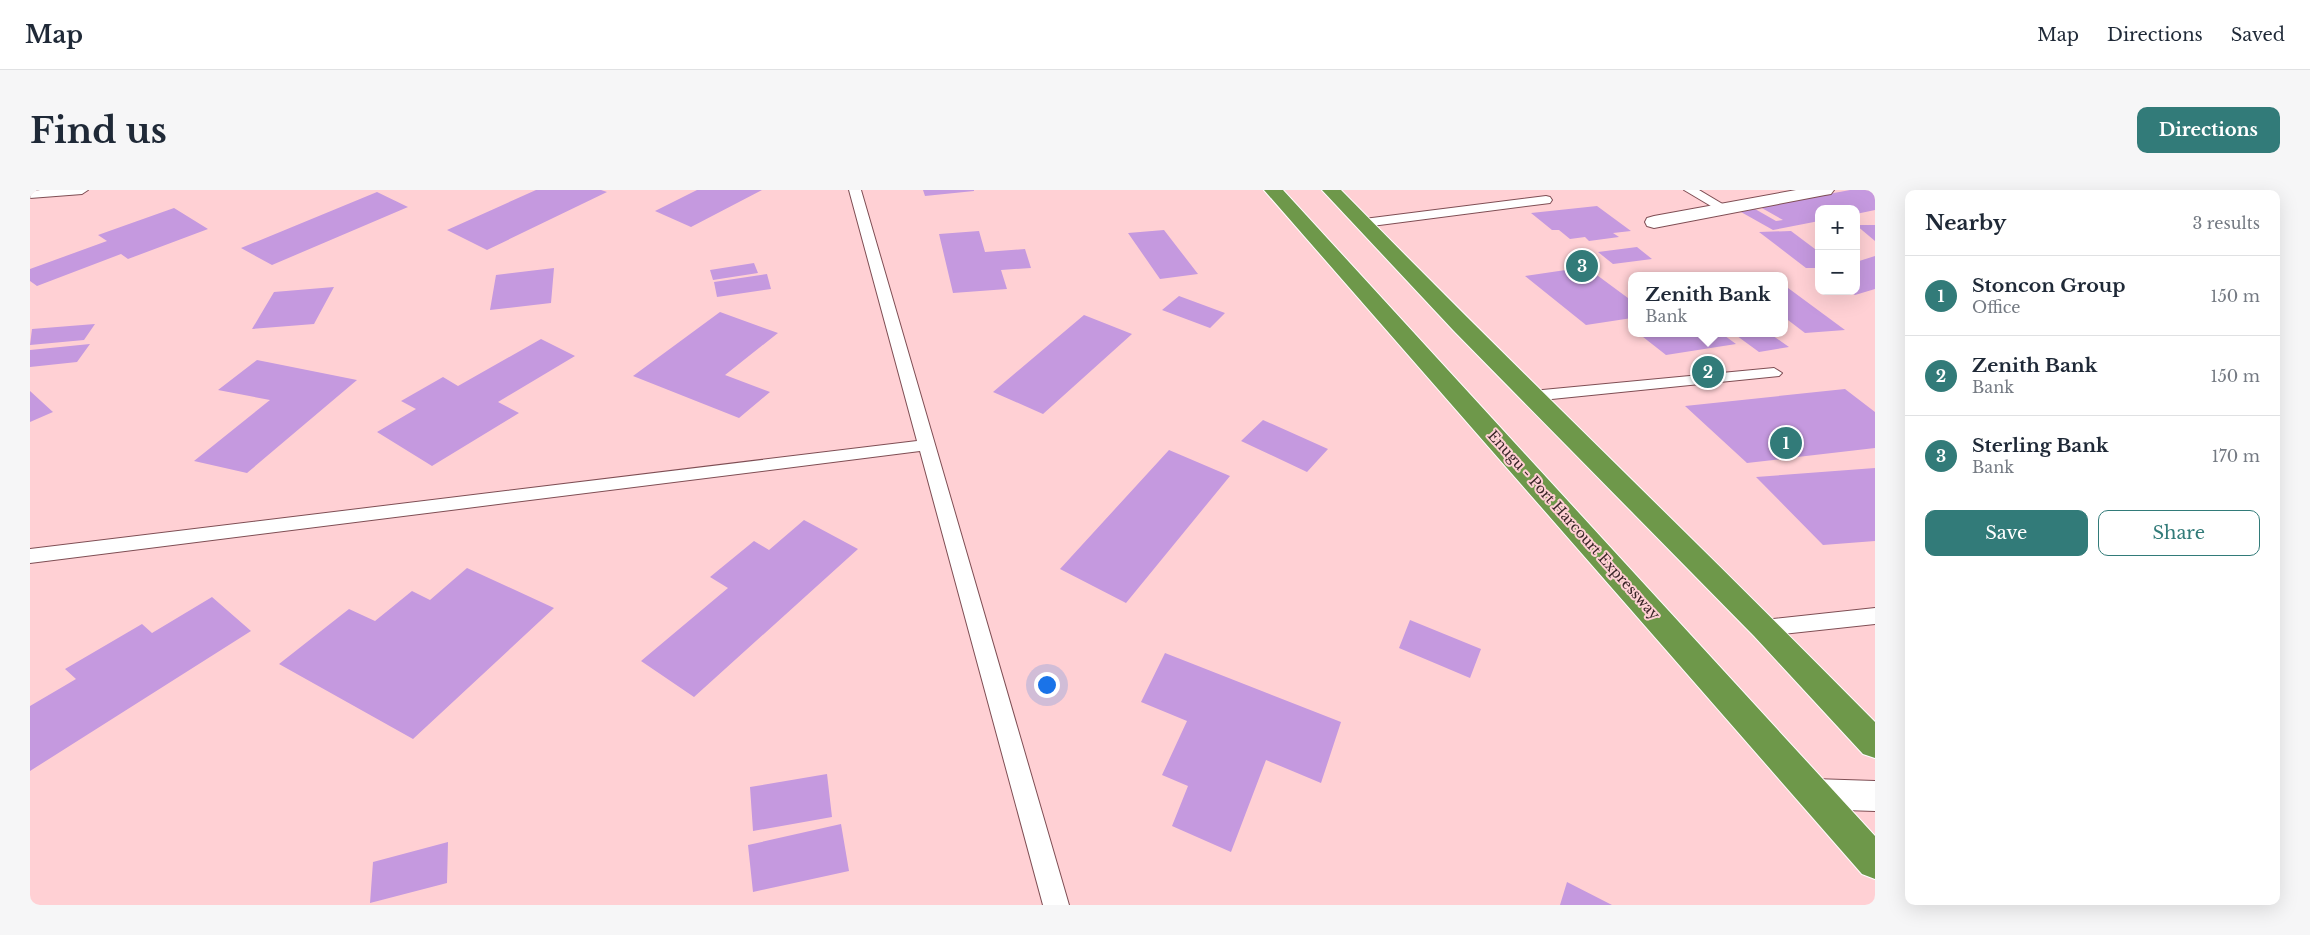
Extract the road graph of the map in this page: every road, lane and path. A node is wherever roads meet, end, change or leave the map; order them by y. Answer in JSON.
{"nodes":[{"id":1,"x":82,"y":190,"type":"edge"},
{"id":2,"x":855,"y":190,"type":"edge"},
{"id":3,"x":1273,"y":190,"type":"edge"},
{"id":4,"x":1331,"y":190,"type":"edge"},
{"id":5,"x":1690,"y":190,"type":"edge"},
{"id":6,"x":1825,"y":190,"type":"edge"},
{"id":7,"x":30,"y":194,"type":"edge"},
{"id":8,"x":1546,"y":200,"type":"dead end"},
{"id":9,"x":1725,"y":209,"type":"junction"},
{"id":10,"x":1654,"y":222,"type":"dead end"},
{"id":11,"x":1364,"y":223,"type":"junction"},
{"id":12,"x":1774,"y":372,"type":"dead end"},
{"id":13,"x":1532,"y":396,"type":"junction"},
{"id":14,"x":926,"y":445,"type":"junction"},
{"id":15,"x":30,"y":556,"type":"edge"},
{"id":16,"x":1875,"y":616,"type":"edge"},
{"id":17,"x":1764,"y":628,"type":"junction"},
{"id":18,"x":1875,"y":744,"type":"edge"},
{"id":19,"x":1814,"y":794,"type":"junction"},
{"id":20,"x":1875,"y":796,"type":"edge"},
{"id":21,"x":1875,"y":862,"type":"edge"},
{"id":22,"x":1056,"y":905,"type":"edge"}],
"edges":[{"from":1,"to":7,"type":"lane"},
{"from":2,"to":14,"type":"lane"},
{"from":3,"to":19,"type":"highway","name":"Enugu - Port Harcourt Expressway"},
{"from":4,"to":11,"type":"highway"},
{"from":5,"to":9,"type":"lane"},
{"from":6,"to":9,"type":"street"},
{"from":8,"to":11,"type":"lane"},
{"from":9,"to":10,"type":"street"},
{"from":11,"to":13,"type":"highway"},
{"from":12,"to":13,"type":"lane"},
{"from":13,"to":17,"type":"highway"},
{"from":14,"to":15,"type":"lane"},
{"from":14,"to":22,"type":"lane"},
{"from":16,"to":17,"type":"lane"},
{"from":17,"to":18,"type":"highway"},
{"from":19,"to":20,"type":"street"},
{"from":19,"to":21,"type":"highway","name":"Enugu - Port Harcourt Expressway"}]}
